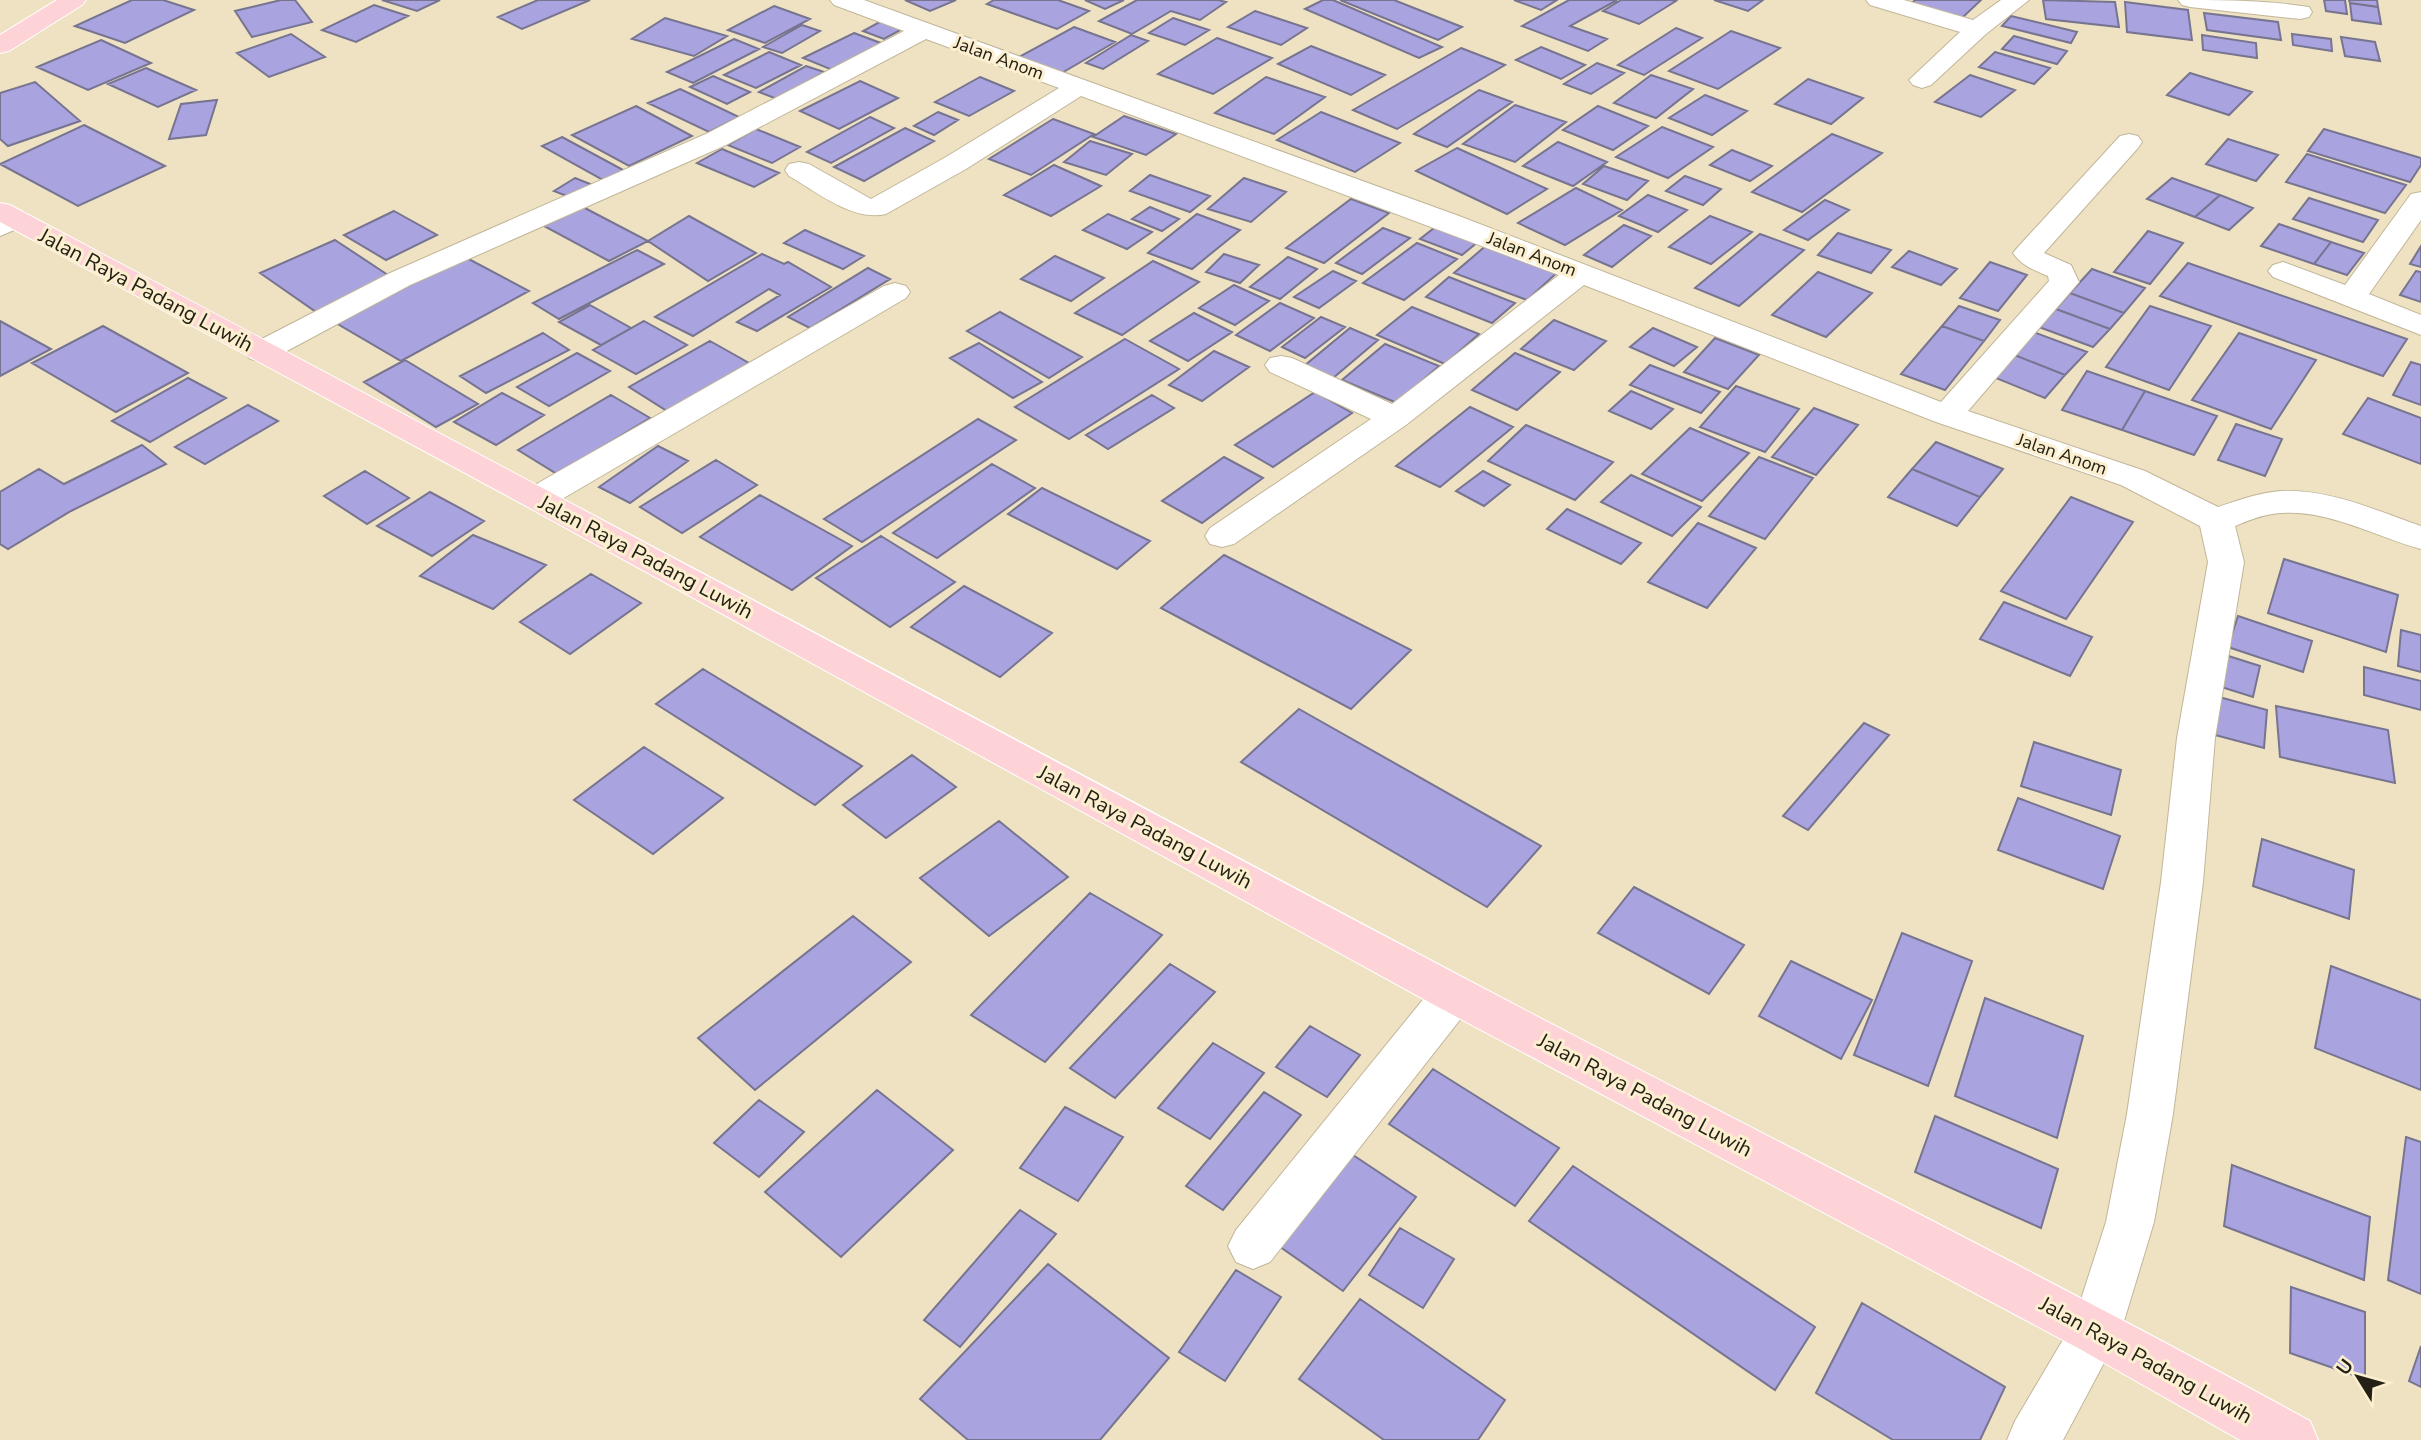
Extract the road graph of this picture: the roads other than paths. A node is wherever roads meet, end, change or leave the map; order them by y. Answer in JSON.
{"nodes":[{"id":1,"x":74,"y":0,"type":"edge"},
{"id":2,"x":1878,"y":0,"type":"edge"},
{"id":3,"x":2017,"y":0,"type":"edge"},
{"id":4,"x":2190,"y":0,"type":"edge"},
{"id":5,"x":2231,"y":2,"type":"edge"},
{"id":6,"x":862,"y":3,"type":"edge"},
{"id":7,"x":2301,"y":14,"type":"edge"},
{"id":8,"x":1977,"y":29,"type":"junction"},
{"id":9,"x":923,"y":31,"type":"junction"},
{"id":10,"x":0,"y":46,"type":"edge"},
{"id":11,"x":1922,"y":80,"type":"dead end"},
{"id":12,"x":1078,"y":87,"type":"junction"},
{"id":13,"x":2129,"y":142,"type":"dead end"},
{"id":14,"x":799,"y":170,"type":"dead end"},
{"id":15,"x":2421,"y":200,"type":"edge"},
{"id":16,"x":5,"y":219,"type":"edge"},
{"id":17,"x":2283,"y":271,"type":"dead end"},
{"id":18,"x":1580,"y":273,"type":"junction"},
{"id":19,"x":895,"y":292,"type":"dead end"},
{"id":20,"x":2351,"y":298,"type":"junction"},
{"id":21,"x":2421,"y":326,"type":"edge"},
{"id":22,"x":261,"y":352,"type":"junction"},
{"id":23,"x":1282,"y":365,"type":"dead end"},
{"id":24,"x":1947,"y":415,"type":"junction"},
{"id":25,"x":1395,"y":418,"type":"junction"},
{"id":26,"x":538,"y":498,"type":"junction"},
{"id":27,"x":2216,"y":520,"type":"junction"},
{"id":28,"x":1222,"y":536,"type":"dead end"},
{"id":29,"x":2421,"y":538,"type":"edge"},
{"id":30,"x":1454,"y":994,"type":"junction"},
{"id":31,"x":1253,"y":1247,"type":"dead end"},
{"id":32,"x":2096,"y":1331,"type":"junction"},
{"id":33,"x":2034,"y":1440,"type":"edge"},
{"id":34,"x":2291,"y":1440,"type":"edge"}],
"edges":[{"from":1,"to":10,"type":"main road"},
{"from":2,"to":8,"type":"street"},
{"from":3,"to":8,"type":"street"},
{"from":4,"to":5,"type":"street"},
{"from":5,"to":7,"type":"street"},
{"from":6,"to":9,"type":"street","name":"Jalan Anom"},
{"from":8,"to":11,"type":"street"},
{"from":9,"to":12,"type":"street","name":"Jalan Anom"},
{"from":9,"to":22,"type":"street"},
{"from":12,"to":14,"type":"street"},
{"from":12,"to":18,"type":"street","name":"Jalan Anom"},
{"from":13,"to":24,"type":"street"},
{"from":15,"to":20,"type":"street"},
{"from":16,"to":22,"type":"main road","name":"Jalan Raya Padang Luwih"},
{"from":17,"to":20,"type":"street"},
{"from":18,"to":24,"type":"street","name":"Jalan Anom"},
{"from":18,"to":25,"type":"street"},
{"from":19,"to":26,"type":"street"},
{"from":20,"to":21,"type":"street"},
{"from":22,"to":26,"type":"main road","name":"Jalan Raya Padang Luwih"},
{"from":23,"to":25,"type":"street"},
{"from":24,"to":27,"type":"street","name":"Jalan Anom"},
{"from":25,"to":28,"type":"street"},
{"from":26,"to":30,"type":"main road","name":"Jalan Raya Padang Luwih"},
{"from":27,"to":29,"type":"street"},
{"from":27,"to":32,"type":"street"},
{"from":30,"to":31,"type":"street"},
{"from":30,"to":32,"type":"main road","name":"Jalan Raya Padang Luwih"},
{"from":32,"to":33,"type":"street"},
{"from":32,"to":34,"type":"main road","name":"Jalan Raya Padang Luwih"}]}
